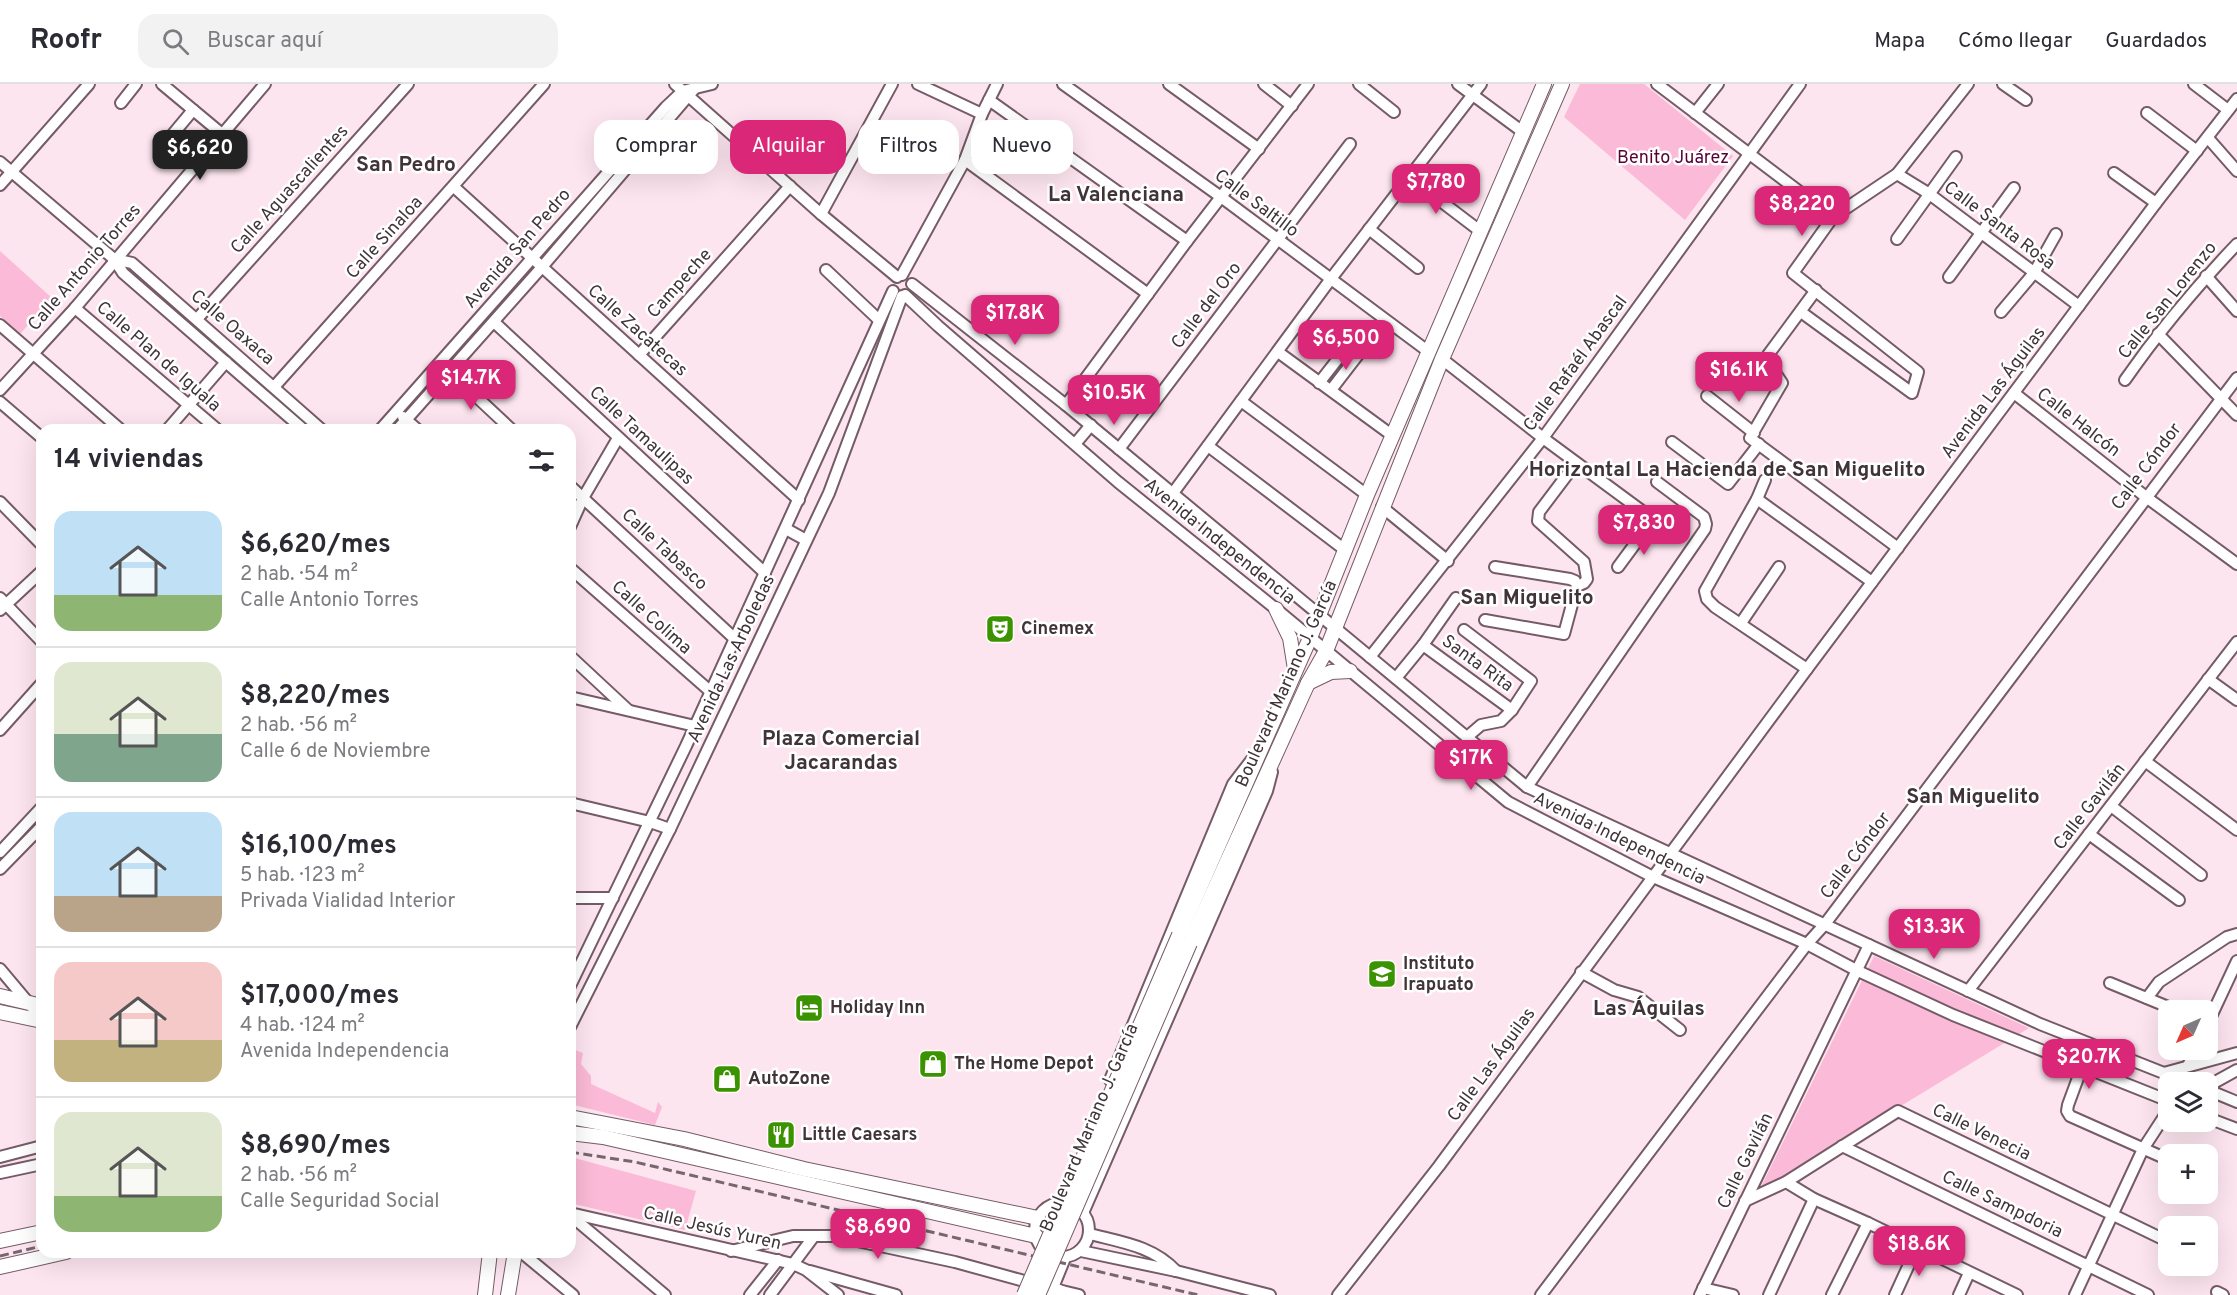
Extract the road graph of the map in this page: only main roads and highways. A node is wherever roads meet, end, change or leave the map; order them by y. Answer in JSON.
{"nodes":[{"id":1,"x":1544,"y":84,"type":"edge"},
{"id":2,"x":1562,"y":84,"type":"edge"},
{"id":3,"x":1276,"y":609,"type":"road end"},
{"id":4,"x":1295,"y":671,"type":"junction"},
{"id":5,"x":1350,"y":671,"type":"road end"},
{"id":6,"x":1308,"y":683,"type":"junction"},
{"id":7,"x":1184,"y":939,"type":"junction"},
{"id":8,"x":0,"y":996,"type":"edge"},
{"id":9,"x":36,"y":1004,"type":"edge"},
{"id":10,"x":0,"y":1012,"type":"edge"},
{"id":11,"x":36,"y":1019,"type":"edge"},
{"id":12,"x":576,"y":1117,"type":"edge"},
{"id":13,"x":576,"y":1134,"type":"edge"},
{"id":14,"x":744,"y":1154,"type":"junction"},
{"id":15,"x":717,"y":1163,"type":"junction"},
{"id":16,"x":1038,"y":1218,"type":"road end"},
{"id":17,"x":36,"y":1233,"type":"edge"},
{"id":18,"x":0,"y":1241,"type":"edge"},
{"id":19,"x":1038,"y":1242,"type":"road end"},
{"id":20,"x":40,"y":1258,"type":"edge"},
{"id":21,"x":489,"y":1258,"type":"edge"},
{"id":22,"x":514,"y":1258,"type":"edge"},
{"id":23,"x":0,"y":1267,"type":"edge"},
{"id":24,"x":1024,"y":1288,"type":"edge"},
{"id":25,"x":1051,"y":1292,"type":"edge"},
{"id":26,"x":485,"y":1295,"type":"edge"},
{"id":27,"x":508,"y":1295,"type":"edge"},
{"id":28,"x":1038,"y":1295,"type":"edge"},
{"id":29,"x":1066,"y":1295,"type":"edge"}],
"edges":[{"from":1,"to":4,"type":"main road","name":"Boulevard Mariano J. García"},
{"from":2,"to":6,"type":"main road","name":"Boulevard Mariano J. García"},
{"from":3,"to":4,"type":"main road"},
{"from":4,"to":7,"type":"main road","name":"Boulevard Mariano J. García"},
{"from":5,"to":6,"type":"main road"},
{"from":6,"to":7,"type":"main road","name":"Boulevard Mariano J. García"},
{"from":7,"to":24,"type":"main road","name":"Boulevard Mariano J. García","bridge":true},
{"from":7,"to":28,"type":"main road","name":"Boulevard Mariano J. García","bridge":true},
{"from":8,"to":9,"type":"main road"},
{"from":10,"to":11,"type":"main road"},
{"from":12,"to":14,"type":"main road"},
{"from":13,"to":15,"type":"main road"},
{"from":14,"to":15,"type":"main road"},
{"from":14,"to":16,"type":"main road"},
{"from":15,"to":19,"type":"main road"},
{"from":17,"to":18,"type":"main road"},
{"from":20,"to":23,"type":"main road"},
{"from":21,"to":26,"type":"main road"},
{"from":22,"to":27,"type":"main road"},
{"from":25,"to":29,"type":"main road"}]}
